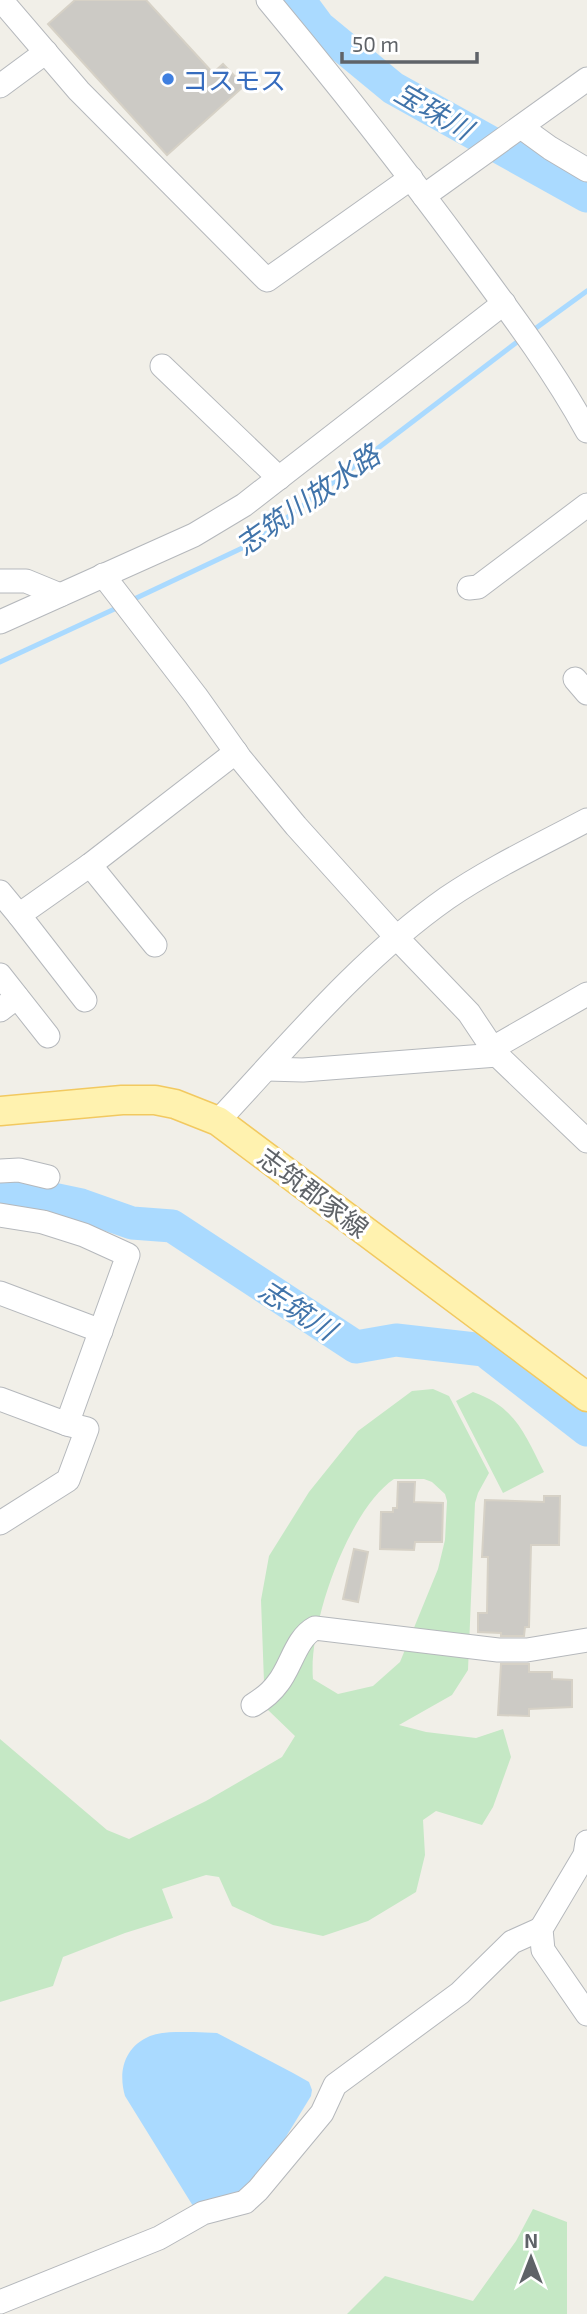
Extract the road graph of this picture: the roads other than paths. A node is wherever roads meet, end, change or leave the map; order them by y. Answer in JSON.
{"nodes":[{"id":1,"x":1,"y":0,"type":"edge"},
{"id":2,"x":268,"y":0,"type":"edge"},
{"id":3,"x":46,"y":52,"type":"junction"},
{"id":4,"x":587,"y":79,"type":"edge"},
{"id":5,"x":0,"y":86,"type":"edge"},
{"id":6,"x":517,"y":130,"type":"junction"},
{"id":7,"x":587,"y":170,"type":"edge"},
{"id":8,"x":418,"y":187,"type":"junction"},
{"id":9,"x":507,"y":307,"type":"junction"},
{"id":10,"x":162,"y":366,"type":"dead end"},
{"id":11,"x":587,"y":431,"type":"edge"},
{"id":12,"x":279,"y":478,"type":"junction"},
{"id":13,"x":587,"y":505,"type":"edge"},
{"id":14,"x":103,"y":575,"type":"junction"},
{"id":15,"x":0,"y":581,"type":"edge"},
{"id":16,"x":469,"y":588,"type":"dead end"},
{"id":17,"x":60,"y":594,"type":"junction"},
{"id":18,"x":0,"y":622,"type":"edge"},
{"id":19,"x":236,"y":752,"type":"junction"},
{"id":20,"x":587,"y":820,"type":"edge"},
{"id":21,"x":90,"y":866,"type":"junction"},
{"id":22,"x":0,"y":892,"type":"edge"},
{"id":23,"x":19,"y":915,"type":"junction"},
{"id":24,"x":397,"y":938,"type":"junction"},
{"id":25,"x":155,"y":945,"type":"dead end"},
{"id":26,"x":0,"y":975,"type":"edge"},
{"id":27,"x":587,"y":994,"type":"edge"},
{"id":28,"x":85,"y":1000,"type":"dead end"},
{"id":29,"x":8,"y":1004,"type":"edge"},
{"id":30,"x":48,"y":1036,"type":"dead end"},
{"id":31,"x":495,"y":1051,"type":"junction"},
{"id":32,"x":267,"y":1069,"type":"junction"},
{"id":33,"x":0,"y":1111,"type":"edge"},
{"id":34,"x":218,"y":1121,"type":"junction"},
{"id":35,"x":587,"y":1141,"type":"edge"},
{"id":36,"x":0,"y":1171,"type":"edge"},
{"id":37,"x":48,"y":1177,"type":"dead end"},
{"id":38,"x":0,"y":1215,"type":"edge"},
{"id":39,"x":0,"y":1293,"type":"edge"},
{"id":40,"x":101,"y":1331,"type":"junction"},
{"id":41,"x":587,"y":1397,"type":"edge"},
{"id":42,"x":0,"y":1399,"type":"edge"},
{"id":43,"x":66,"y":1424,"type":"junction"},
{"id":44,"x":0,"y":1523,"type":"edge"},
{"id":45,"x":587,"y":1640,"type":"edge"},
{"id":46,"x":253,"y":1705,"type":"dead end"},
{"id":47,"x":587,"y":1842,"type":"edge"},
{"id":48,"x":541,"y":1929,"type":"junction"},
{"id":49,"x":587,"y":2014,"type":"edge"},
{"id":50,"x":0,"y":2302,"type":"edge"}],
"edges":[{"from":1,"to":3,"type":"street"},
{"from":2,"to":8,"type":"street"},
{"from":3,"to":5,"type":"street"},
{"from":3,"to":8,"type":"street"},
{"from":4,"to":6,"type":"street"},
{"from":6,"to":7,"type":"street"},
{"from":6,"to":8,"type":"street"},
{"from":8,"to":9,"type":"street"},
{"from":9,"to":11,"type":"street"},
{"from":9,"to":12,"type":"street"},
{"from":10,"to":12,"type":"street"},
{"from":12,"to":14,"type":"street"},
{"from":13,"to":16,"type":"street"},
{"from":14,"to":17,"type":"street"},
{"from":14,"to":19,"type":"street"},
{"from":15,"to":17,"type":"street"},
{"from":17,"to":18,"type":"street"},
{"from":19,"to":21,"type":"street"},
{"from":19,"to":24,"type":"street"},
{"from":20,"to":24,"type":"street"},
{"from":21,"to":23,"type":"street"},
{"from":21,"to":25,"type":"street"},
{"from":22,"to":23,"type":"street"},
{"from":23,"to":28,"type":"street"},
{"from":24,"to":31,"type":"street"},
{"from":24,"to":32,"type":"street"},
{"from":26,"to":29,"type":"street"},
{"from":27,"to":31,"type":"street"},
{"from":29,"to":30,"type":"street"},
{"from":31,"to":32,"type":"street"},
{"from":31,"to":35,"type":"street"},
{"from":32,"to":34,"type":"street"},
{"from":33,"to":34,"type":"main road","name":"志筑郡家線"},
{"from":34,"to":41,"type":"main road","name":"志筑郡家線"},
{"from":36,"to":37,"type":"street"},
{"from":38,"to":40,"type":"street"},
{"from":39,"to":40,"type":"street"},
{"from":40,"to":43,"type":"street"},
{"from":42,"to":43,"type":"street"},
{"from":43,"to":44,"type":"street"},
{"from":45,"to":46,"type":"street"},
{"from":47,"to":48,"type":"street"},
{"from":48,"to":49,"type":"street"},
{"from":48,"to":50,"type":"street"}]}
